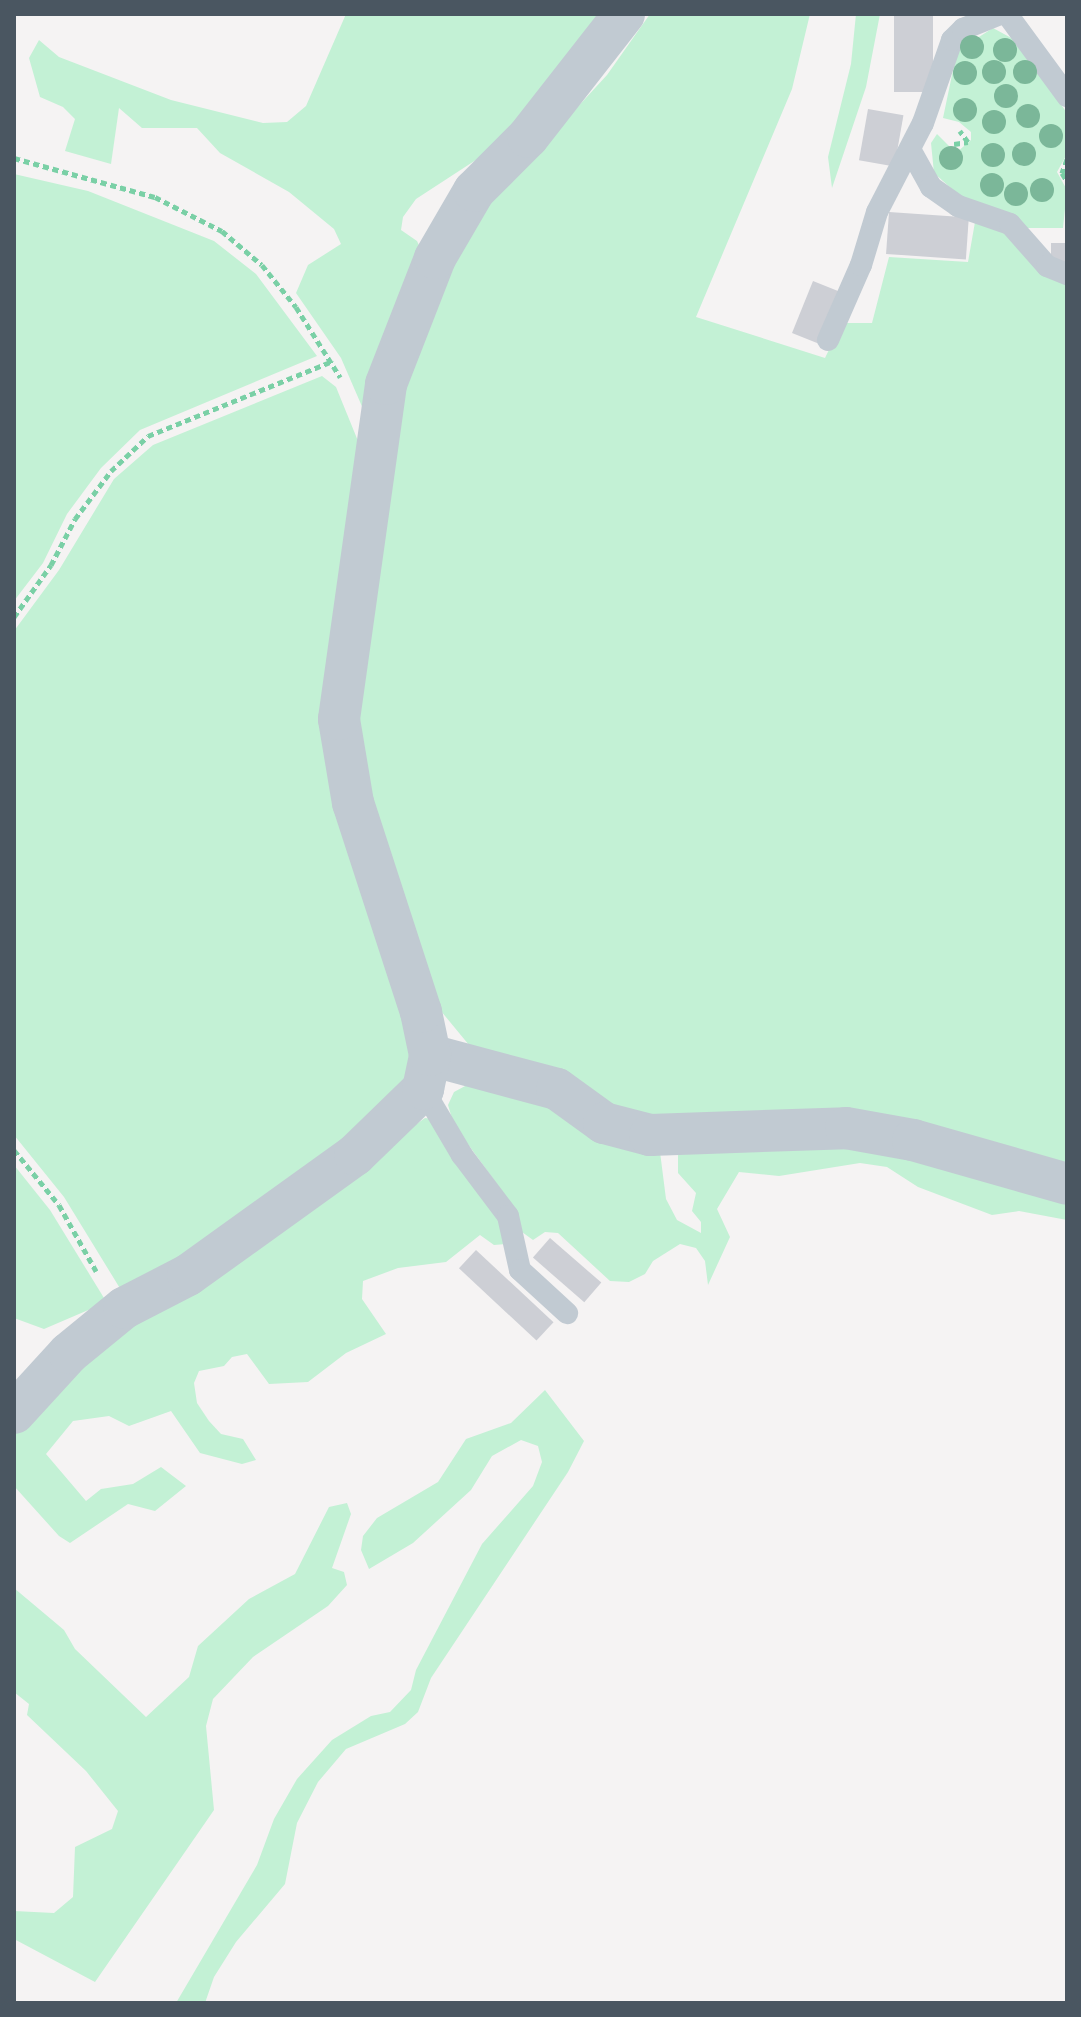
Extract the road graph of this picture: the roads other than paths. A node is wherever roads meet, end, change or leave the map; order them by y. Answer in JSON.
{"nodes":[{"id":1,"x":624,"y":14,"type":"edge"},
{"id":2,"x":953,"y":14,"type":"edge"},
{"id":3,"x":1000,"y":14,"type":"edge"},
{"id":4,"x":1007,"y":14,"type":"edge"},
{"id":5,"x":952,"y":40,"type":"junction"},
{"id":6,"x":1067,"y":96,"type":"edge"},
{"id":7,"x":911,"y":151,"type":"junction"},
{"id":8,"x":1067,"y":274,"type":"edge"},
{"id":9,"x":828,"y":340,"type":"dead end"},
{"id":10,"x":426,"y":1072,"type":"junction"},
{"id":11,"x":1067,"y":1184,"type":"edge"},
{"id":12,"x":567,"y":1313,"type":"dead end"},
{"id":13,"x":14,"y":1413,"type":"edge"}],
"edges":[{"from":1,"to":10,"type":"street"},
{"from":2,"to":5,"type":"lane"},
{"from":3,"to":5,"type":"lane"},
{"from":4,"to":6,"type":"lane"},
{"from":5,"to":7,"type":"lane"},
{"from":7,"to":8,"type":"lane"},
{"from":7,"to":9,"type":"lane"},
{"from":10,"to":11,"type":"street"},
{"from":10,"to":12,"type":"lane"},
{"from":10,"to":13,"type":"street"}]}
